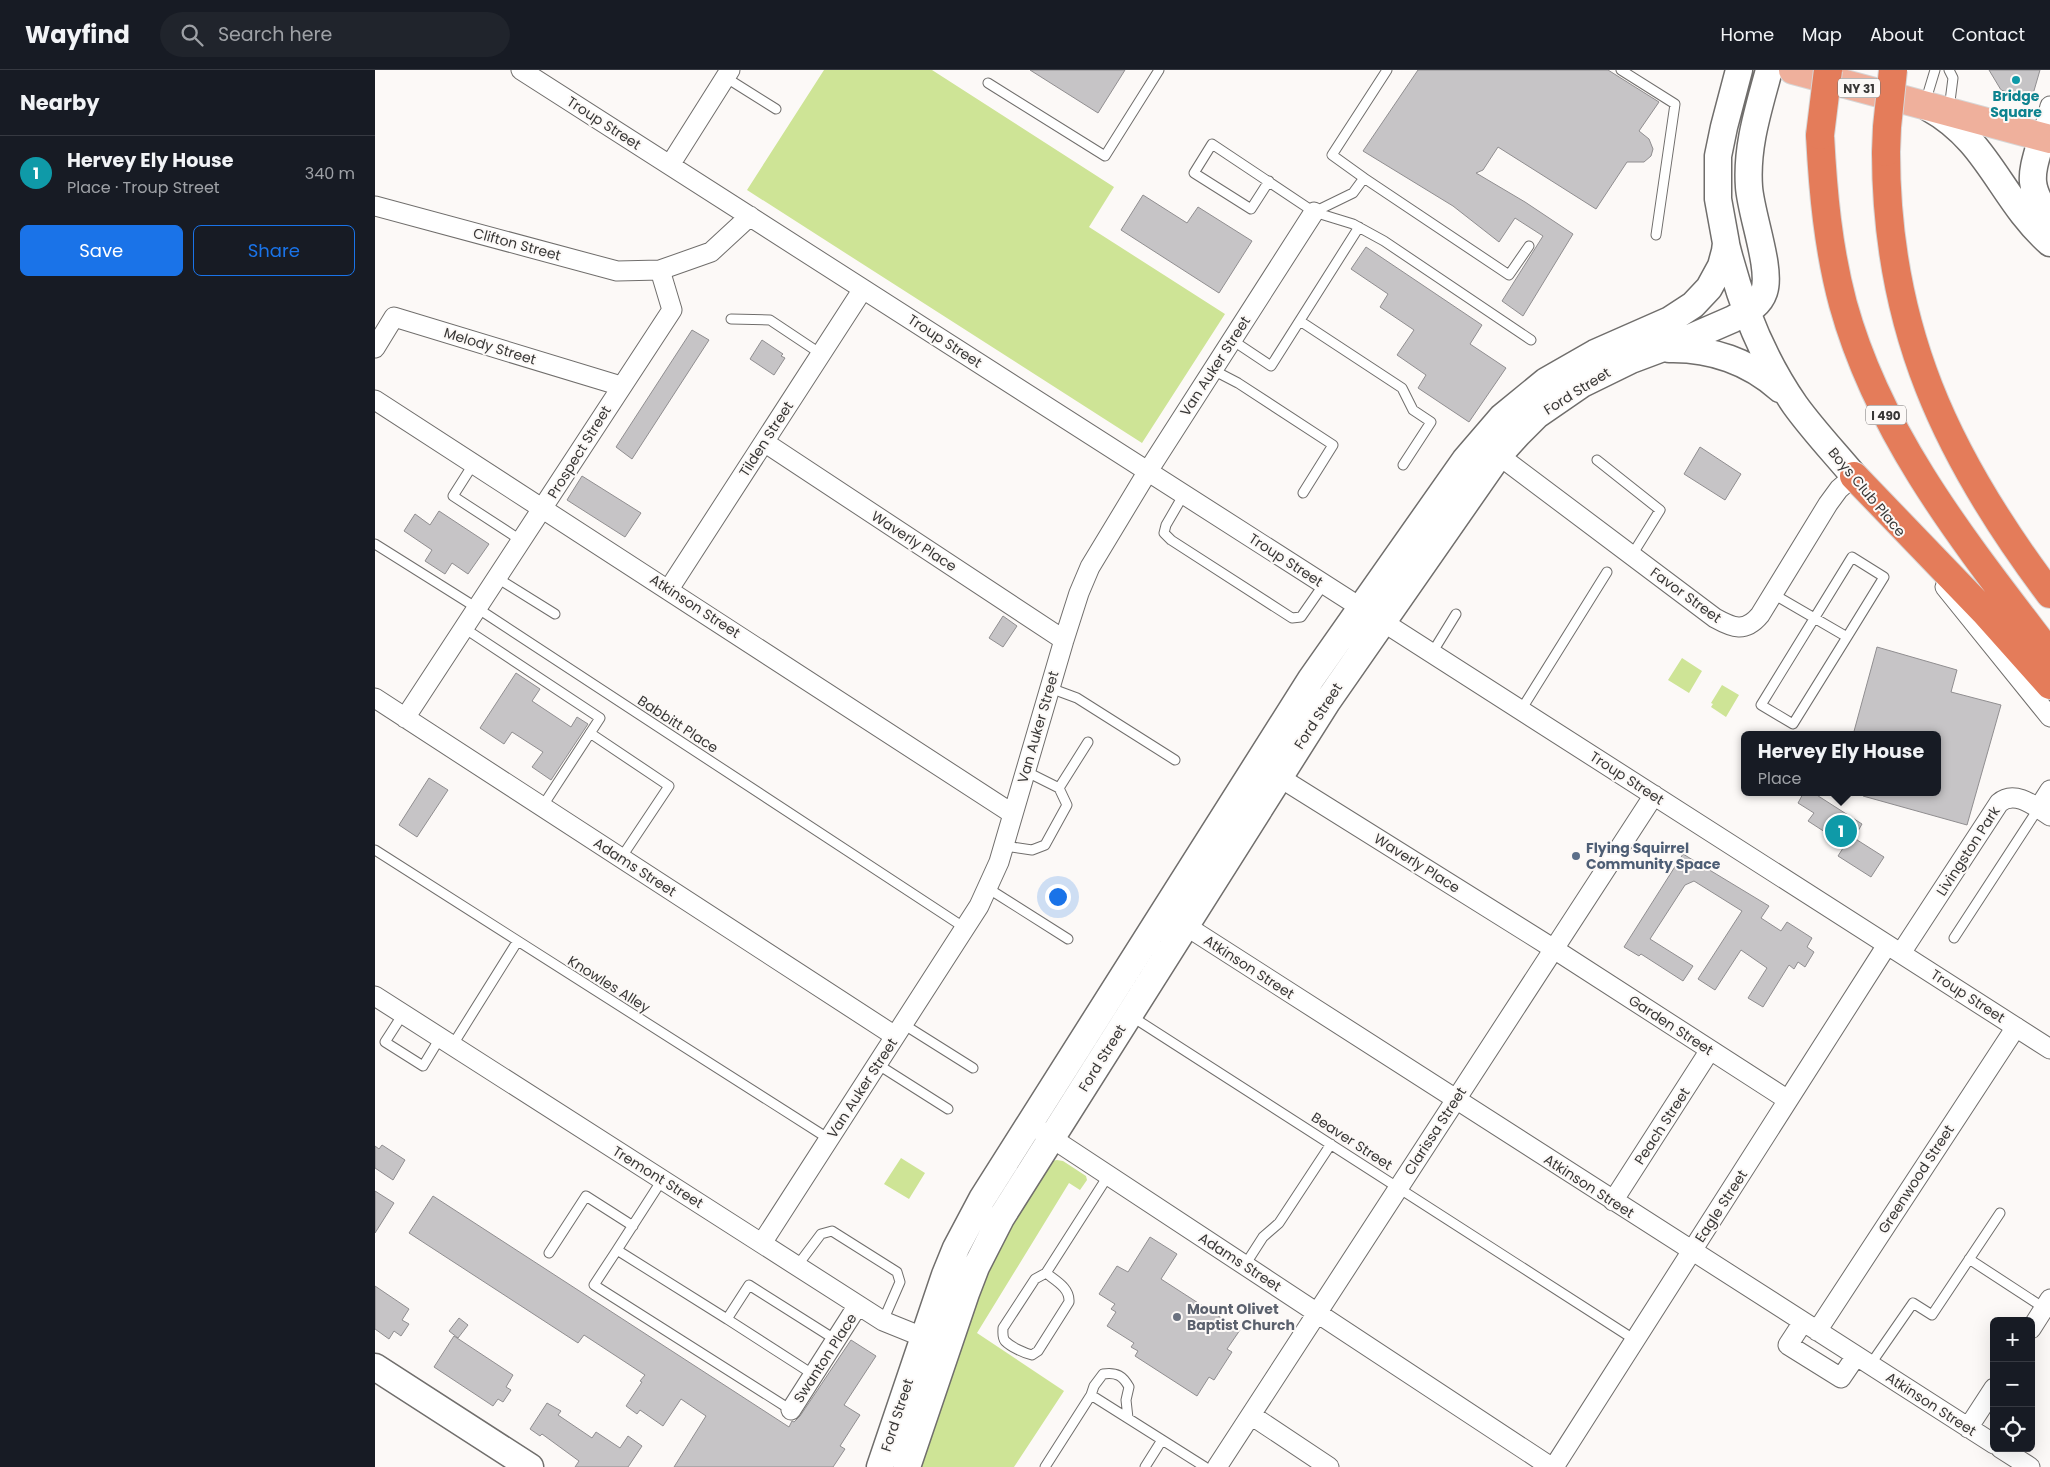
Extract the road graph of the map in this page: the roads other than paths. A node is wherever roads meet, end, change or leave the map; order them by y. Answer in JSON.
{"nodes":[{"id":1,"x":521,"y":70,"type":"edge"},
{"id":2,"x":1159,"y":70,"type":"edge"},
{"id":3,"x":1387,"y":70,"type":"edge"},
{"id":4,"x":1621,"y":70,"type":"edge"},
{"id":5,"x":1739,"y":70,"type":"edge"},
{"id":6,"x":1769,"y":70,"type":"edge"},
{"id":7,"x":1793,"y":70,"type":"edge"},
{"id":8,"x":1822,"y":70,"type":"edge"},
{"id":9,"x":1828,"y":70,"type":"edge"},
{"id":10,"x":1893,"y":70,"type":"edge"},
{"id":11,"x":1935,"y":70,"type":"edge"},
{"id":12,"x":1949,"y":70,"type":"edge"},
{"id":13,"x":727,"y":74,"type":"edge"},
{"id":14,"x":988,"y":83,"type":"dead end"},
{"id":15,"x":2050,"y":106,"type":"edge"},
{"id":16,"x":776,"y":109,"type":"dead end"},
{"id":17,"x":1936,"y":109,"type":"junction"},
{"id":18,"x":1820,"y":135,"type":"junction"},
{"id":19,"x":2046,"y":138,"type":"edge"},
{"id":20,"x":670,"y":165,"type":"junction"},
{"id":21,"x":1364,"y":178,"type":"junction"},
{"id":22,"x":1269,"y":181,"type":"junction"},
{"id":23,"x":375,"y":206,"type":"edge"},
{"id":24,"x":1314,"y":212,"type":"junction"},
{"id":25,"x":750,"y":216,"type":"junction"},
{"id":26,"x":2050,"y":219,"type":"edge"},
{"id":27,"x":1359,"y":227,"type":"junction"},
{"id":28,"x":1657,"y":236,"type":"dead end"},
{"id":29,"x":1725,"y":243,"type":"junction"},
{"id":30,"x":2050,"y":243,"type":"edge"},
{"id":31,"x":1529,"y":246,"type":"dead end"},
{"id":32,"x":660,"y":270,"type":"junction"},
{"id":33,"x":863,"y":289,"type":"junction"},
{"id":34,"x":1746,"y":312,"type":"junction"},
{"id":35,"x":731,"y":319,"type":"dead end"},
{"id":36,"x":1300,"y":321,"type":"junction"},
{"id":37,"x":1232,"y":340,"type":"junction"},
{"id":38,"x":1531,"y":340,"type":"dead end"},
{"id":39,"x":375,"y":348,"type":"edge"},
{"id":40,"x":1656,"y":351,"type":"junction"},
{"id":41,"x":821,"y":354,"type":"junction"},
{"id":42,"x":1213,"y":370,"type":"junction"},
{"id":43,"x":621,"y":386,"type":"junction"},
{"id":44,"x":376,"y":402,"type":"edge"},
{"id":45,"x":1795,"y":404,"type":"junction"},
{"id":46,"x":764,"y":442,"type":"junction"},
{"id":47,"x":1490,"y":448,"type":"junction"},
{"id":48,"x":1597,"y":460,"type":"dead end"},
{"id":49,"x":474,"y":463,"type":"junction"},
{"id":50,"x":1403,"y":465,"type":"dead end"},
{"id":51,"x":1148,"y":471,"type":"junction"},
{"id":52,"x":1853,"y":476,"type":"junction"},
{"id":53,"x":1303,"y":493,"type":"dead end"},
{"id":54,"x":1184,"y":494,"type":"junction"},
{"id":55,"x":544,"y":508,"type":"junction"},
{"id":56,"x":522,"y":540,"type":"junction"},
{"id":57,"x":375,"y":544,"type":"edge"},
{"id":58,"x":1632,"y":556,"type":"junction"},
{"id":59,"x":1607,"y":572,"type":"dead end"},
{"id":60,"x":497,"y":578,"type":"junction"},
{"id":61,"x":1324,"y":584,"type":"junction"},
{"id":62,"x":669,"y":589,"type":"junction"},
{"id":63,"x":1773,"y":594,"type":"junction"},
{"id":64,"x":2050,"y":594,"type":"edge"},
{"id":65,"x":477,"y":608,"type":"junction"},
{"id":66,"x":555,"y":614,"type":"dead end"},
{"id":67,"x":1371,"y":614,"type":"junction"},
{"id":68,"x":1456,"y":614,"type":"dead end"},
{"id":69,"x":1814,"y":618,"type":"junction"},
{"id":70,"x":464,"y":628,"type":"junction"},
{"id":71,"x":1847,"y":637,"type":"junction"},
{"id":72,"x":1064,"y":640,"type":"junction"},
{"id":73,"x":1432,"y":653,"type":"junction"},
{"id":74,"x":2050,"y":654,"type":"edge"},
{"id":75,"x":2050,"y":685,"type":"edge"},
{"id":76,"x":1050,"y":688,"type":"junction"},
{"id":77,"x":375,"y":698,"type":"edge"},
{"id":78,"x":1521,"y":710,"type":"junction"},
{"id":79,"x":2050,"y":717,"type":"edge"},
{"id":80,"x":405,"y":718,"type":"junction"},
{"id":81,"x":590,"y":733,"type":"junction"},
{"id":82,"x":1088,"y":742,"type":"dead end"},
{"id":83,"x":1175,"y":760,"type":"dead end"},
{"id":84,"x":1025,"y":771,"type":"junction"},
{"id":85,"x":1279,"y":777,"type":"junction"},
{"id":86,"x":1059,"y":788,"type":"junction"},
{"id":87,"x":2050,"y":790,"type":"edge"},
{"id":88,"x":1654,"y":795,"type":"junction"},
{"id":89,"x":541,"y":807,"type":"junction"},
{"id":90,"x":2044,"y":812,"type":"edge"},
{"id":91,"x":1013,"y":814,"type":"junction"},
{"id":92,"x":1005,"y":846,"type":"junction"},
{"id":93,"x":375,"y":850,"type":"edge"},
{"id":94,"x":621,"y":858,"type":"junction"},
{"id":95,"x":989,"y":889,"type":"junction"},
{"id":96,"x":1186,"y":926,"type":"junction"},
{"id":97,"x":966,"y":928,"type":"junction"},
{"id":98,"x":1954,"y":938,"type":"dead end"},
{"id":99,"x":1068,"y":939,"type":"dead end"},
{"id":100,"x":517,"y":942,"type":"junction"},
{"id":101,"x":1554,"y":949,"type":"junction"},
{"id":102,"x":1894,"y":949,"type":"junction"},
{"id":103,"x":375,"y":996,"type":"edge"},
{"id":104,"x":403,"y":1014,"type":"junction"},
{"id":105,"x":1130,"y":1015,"type":"junction"},
{"id":106,"x":2016,"y":1027,"type":"junction"},
{"id":107,"x":899,"y":1030,"type":"junction"},
{"id":108,"x":446,"y":1042,"type":"junction"},
{"id":109,"x":2049,"y":1046,"type":"edge"},
{"id":110,"x":1710,"y":1050,"type":"junction"},
{"id":111,"x":877,"y":1064,"type":"junction"},
{"id":112,"x":973,"y":1068,"type":"dead end"},
{"id":113,"x":1788,"y":1100,"type":"junction"},
{"id":114,"x":1455,"y":1101,"type":"junction"},
{"id":115,"x":947,"y":1109,"type":"dead end"},
{"id":116,"x":1029,"y":1124,"type":"junction"},
{"id":117,"x":1051,"y":1138,"type":"junction"},
{"id":118,"x":829,"y":1139,"type":"junction"},
{"id":119,"x":1331,"y":1144,"type":"junction"},
{"id":120,"x":1108,"y":1176,"type":"junction"},
{"id":121,"x":662,"y":1180,"type":"junction"},
{"id":122,"x":1399,"y":1188,"type":"junction"},
{"id":123,"x":1613,"y":1202,"type":"junction"},
{"id":124,"x":2000,"y":1213,"type":"dead end"},
{"id":125,"x":633,"y":1226,"type":"junction"},
{"id":126,"x":762,"y":1243,"type":"junction"},
{"id":127,"x":617,"y":1250,"type":"junction"},
{"id":128,"x":1691,"y":1252,"type":"junction"},
{"id":129,"x":549,"y":1253,"type":"dead end"},
{"id":130,"x":1969,"y":1259,"type":"junction"},
{"id":131,"x":1245,"y":1265,"type":"junction"},
{"id":132,"x":797,"y":1266,"type":"junction"},
{"id":133,"x":1046,"y":1273,"type":"junction"},
{"id":134,"x":2047,"y":1304,"type":"edge"},
{"id":135,"x":858,"y":1305,"type":"junction"},
{"id":136,"x":1317,"y":1313,"type":"junction"},
{"id":137,"x":727,"y":1319,"type":"junction"},
{"id":138,"x":883,"y":1321,"type":"junction"},
{"id":139,"x":2035,"y":1323,"type":"edge"},
{"id":140,"x":1810,"y":1327,"type":"junction"},
{"id":141,"x":922,"y":1338,"type":"junction"},
{"id":142,"x":836,"y":1340,"type":"junction"},
{"id":143,"x":1635,"y":1340,"type":"junction"},
{"id":144,"x":947,"y":1346,"type":"junction"},
{"id":145,"x":1863,"y":1360,"type":"junction"},
{"id":146,"x":375,"y":1367,"type":"edge"},
{"id":147,"x":814,"y":1375,"type":"junction"},
{"id":148,"x":1990,"y":1394,"type":"edge"},
{"id":149,"x":1091,"y":1395,"type":"junction"},
{"id":150,"x":791,"y":1410,"type":"joint"},
{"id":151,"x":1251,"y":1415,"type":"junction"},
{"id":152,"x":1128,"y":1418,"type":"junction"},
{"id":153,"x":1968,"y":1428,"type":"junction"},
{"id":154,"x":1163,"y":1440,"type":"junction"},
{"id":155,"x":1990,"y":1442,"type":"edge"},
{"id":156,"x":2006,"y":1452,"type":"edge"},
{"id":157,"x":530,"y":1467,"type":"edge"},
{"id":158,"x":880,"y":1467,"type":"edge"},
{"id":159,"x":907,"y":1467,"type":"edge"},
{"id":160,"x":1045,"y":1467,"type":"edge"},
{"id":161,"x":1145,"y":1467,"type":"edge"},
{"id":162,"x":1205,"y":1467,"type":"edge"},
{"id":163,"x":1217,"y":1467,"type":"edge"},
{"id":164,"x":1329,"y":1467,"type":"edge"},
{"id":165,"x":1553,"y":1467,"type":"edge"},
{"id":166,"x":2030,"y":1467,"type":"edge"}],
"edges":[{"from":1,"to":20,"type":"street","name":"Troup Street"},
{"from":2,"to":14,"type":"lane"},
{"from":3,"to":21,"type":"lane"},
{"from":4,"to":28,"type":"lane"},
{"from":5,"to":29,"type":"main road","name":"Ford Street"},
{"from":6,"to":34,"type":"main road","name":"Ford Street"},
{"from":7,"to":17,"type":"main road","number":"NY 31"},
{"from":8,"to":18,"type":"highway","number":"I 490","bridge":true},
{"from":9,"to":18,"type":"highway","bridge":true},
{"from":10,"to":64,"type":"highway","bridge":true},
{"from":11,"to":17,"type":"lane"},
{"from":12,"to":17,"type":"lane"},
{"from":13,"to":16,"type":"lane"},
{"from":13,"to":20,"type":"street"},
{"from":15,"to":19,"type":"street"},
{"from":17,"to":19,"type":"main road","number":"NY 31"},
{"from":17,"to":30,"type":"main road","number":"NY 31"},
{"from":18,"to":74,"type":"highway","number":"I 490"},
{"from":19,"to":26,"type":"main road"},
{"from":20,"to":25,"type":"street","name":"Troup Street"},
{"from":21,"to":24,"type":"lane"},
{"from":21,"to":31,"type":"lane"},
{"from":22,"to":22,"type":"lane"},
{"from":22,"to":24,"type":"lane"},
{"from":23,"to":32,"type":"street","name":"Clifton Street"},
{"from":24,"to":27,"type":"lane"},
{"from":24,"to":37,"type":"street","name":"Van Auker Street"},
{"from":25,"to":32,"type":"street"},
{"from":25,"to":33,"type":"street","name":"Troup Street"},
{"from":27,"to":36,"type":"lane"},
{"from":27,"to":38,"type":"lane"},
{"from":29,"to":34,"type":"main road","name":"Boys Club Place"},
{"from":29,"to":47,"type":"main road","name":"Ford Street"},
{"from":32,"to":43,"type":"street","name":"Prospect Street"},
{"from":33,"to":41,"type":"street","name":"Tilden Street"},
{"from":33,"to":51,"type":"street","name":"Troup Street"},
{"from":34,"to":40,"type":"main road","name":"Ford Street"},
{"from":34,"to":45,"type":"main road","name":"Boys Club Place"},
{"from":35,"to":41,"type":"lane"},
{"from":36,"to":37,"type":"lane"},
{"from":36,"to":50,"type":"lane"},
{"from":37,"to":42,"type":"street","name":"Van Auker Street"},
{"from":39,"to":43,"type":"street","name":"Melody Street"},
{"from":40,"to":45,"type":"main road"},
{"from":40,"to":47,"type":"main road","name":"Ford Street"},
{"from":41,"to":46,"type":"street","name":"Tilden Street"},
{"from":42,"to":51,"type":"street","name":"Van Auker Street"},
{"from":42,"to":53,"type":"lane"},
{"from":43,"to":55,"type":"street","name":"Prospect Street"},
{"from":44,"to":49,"type":"street","name":"Atkinson Street"},
{"from":45,"to":52,"type":"main road","name":"Boys Club Place"},
{"from":46,"to":62,"type":"street","name":"Tilden Street"},
{"from":46,"to":72,"type":"street","name":"Waverly Place"},
{"from":47,"to":58,"type":"street","name":"Favor Street"},
{"from":47,"to":67,"type":"main road","name":"Ford Street"},
{"from":48,"to":58,"type":"lane"},
{"from":49,"to":55,"type":"street","name":"Atkinson Street"},
{"from":49,"to":56,"type":"lane"},
{"from":51,"to":54,"type":"street","name":"Troup Street"},
{"from":51,"to":72,"type":"street","name":"Van Auker Street"},
{"from":52,"to":63,"type":"street","name":"Favor Street"},
{"from":52,"to":75,"type":"highway"},
{"from":52,"to":79,"type":"street","name":"Boys Club Place"},
{"from":54,"to":61,"type":"street","name":"Troup Street"},
{"from":54,"to":61,"type":"lane"},
{"from":55,"to":56,"type":"street","name":"Prospect Street"},
{"from":55,"to":62,"type":"street","name":"Atkinson Street"},
{"from":56,"to":60,"type":"street","name":"Prospect Street"},
{"from":57,"to":65,"type":"lane","name":"Babbitt Place"},
{"from":58,"to":63,"type":"street","name":"Favor Street"},
{"from":59,"to":78,"type":"lane"},
{"from":60,"to":65,"type":"street","name":"Prospect Street"},
{"from":60,"to":66,"type":"lane"},
{"from":61,"to":67,"type":"street","name":"Troup Street"},
{"from":62,"to":91,"type":"street","name":"Atkinson Street"},
{"from":63,"to":69,"type":"lane"},
{"from":65,"to":70,"type":"street","name":"Prospect Street"},
{"from":65,"to":97,"type":"lane","name":"Babbitt Place"},
{"from":67,"to":73,"type":"street","name":"Troup Street"},
{"from":67,"to":85,"type":"main road","name":"Ford Street"},
{"from":67,"to":116,"type":"main road","name":"Ford Street"},
{"from":68,"to":73,"type":"lane"},
{"from":69,"to":71,"type":"lane"},
{"from":69,"to":71,"type":"lane"},
{"from":69,"to":71,"type":"lane"},
{"from":70,"to":80,"type":"street","name":"Prospect Street"},
{"from":70,"to":81,"type":"lane"},
{"from":72,"to":76,"type":"street","name":"Van Auker Street"},
{"from":73,"to":78,"type":"street","name":"Troup Street"},
{"from":76,"to":83,"type":"lane"},
{"from":76,"to":84,"type":"street","name":"Van Auker Street"},
{"from":77,"to":80,"type":"street","name":"Adams Street"},
{"from":78,"to":88,"type":"street","name":"Troup Street"},
{"from":80,"to":89,"type":"street","name":"Adams Street"},
{"from":81,"to":89,"type":"lane"},
{"from":81,"to":94,"type":"lane"},
{"from":82,"to":86,"type":"lane"},
{"from":84,"to":86,"type":"lane"},
{"from":84,"to":91,"type":"street","name":"Van Auker Street"},
{"from":85,"to":96,"type":"main road","name":"Ford Street"},
{"from":85,"to":101,"type":"street","name":"Waverly Place"},
{"from":86,"to":92,"type":"lane"},
{"from":87,"to":90,"type":"street"},
{"from":88,"to":101,"type":"street","name":"Clarissa Street"},
{"from":88,"to":102,"type":"street","name":"Troup Street"},
{"from":89,"to":94,"type":"street","name":"Adams Street"},
{"from":90,"to":98,"type":"lane"},
{"from":90,"to":102,"type":"street","name":"Livingston Park"},
{"from":91,"to":92,"type":"street","name":"Van Auker Street"},
{"from":92,"to":95,"type":"street","name":"Van Auker Street"},
{"from":93,"to":100,"type":"lane","name":"Knowles Alley"},
{"from":94,"to":107,"type":"street","name":"Adams Street"},
{"from":95,"to":97,"type":"street","name":"Van Auker Street"},
{"from":95,"to":99,"type":"lane"},
{"from":96,"to":105,"type":"main road","name":"Ford Street"},
{"from":96,"to":114,"type":"street","name":"Atkinson Street"},
{"from":97,"to":107,"type":"street","name":"Van Auker Street"},
{"from":100,"to":108,"type":"lane"},
{"from":100,"to":118,"type":"lane","name":"Knowles Alley"},
{"from":101,"to":110,"type":"street","name":"Garden Street"},
{"from":101,"to":114,"type":"street","name":"Clarissa Street"},
{"from":102,"to":106,"type":"street","name":"Troup Street"},
{"from":102,"to":113,"type":"street","name":"Eagle Street"},
{"from":103,"to":104,"type":"street","name":"Tremont Street"},
{"from":104,"to":108,"type":"street","name":"Tremont Street"},
{"from":104,"to":108,"type":"lane"},
{"from":105,"to":117,"type":"main road","name":"Ford Street"},
{"from":105,"to":119,"type":"lane","name":"Beaver Street"},
{"from":106,"to":109,"type":"street","name":"Troup Street"},
{"from":106,"to":140,"type":"street","name":"Greenwood Street"},
{"from":107,"to":111,"type":"street","name":"Van Auker Street"},
{"from":107,"to":112,"type":"lane"},
{"from":108,"to":121,"type":"street","name":"Tremont Street"},
{"from":110,"to":113,"type":"street","name":"Garden Street"},
{"from":110,"to":123,"type":"street","name":"Peach Street"},
{"from":111,"to":115,"type":"lane"},
{"from":111,"to":118,"type":"street","name":"Van Auker Street"},
{"from":113,"to":128,"type":"street","name":"Eagle Street"},
{"from":114,"to":122,"type":"street","name":"Clarissa Street"},
{"from":114,"to":123,"type":"street","name":"Atkinson Street"},
{"from":116,"to":117,"type":"street","name":"Adams Street"},
{"from":116,"to":141,"type":"main road","name":"Ford Street"},
{"from":117,"to":120,"type":"street","name":"Adams Street"},
{"from":117,"to":144,"type":"main road","name":"Ford Street"},
{"from":118,"to":126,"type":"street","name":"Van Auker Street"},
{"from":119,"to":122,"type":"lane","name":"Beaver Street"},
{"from":119,"to":131,"type":"lane"},
{"from":120,"to":131,"type":"street","name":"Adams Street"},
{"from":120,"to":133,"type":"lane"},
{"from":121,"to":125,"type":"lane"},
{"from":121,"to":126,"type":"street","name":"Tremont Street"},
{"from":122,"to":136,"type":"street","name":"Clarissa Street"},
{"from":122,"to":143,"type":"lane","name":"Beaver Street"},
{"from":123,"to":128,"type":"street","name":"Atkinson Street"},
{"from":124,"to":130,"type":"lane"},
{"from":125,"to":127,"type":"lane"},
{"from":125,"to":129,"type":"lane"},
{"from":126,"to":132,"type":"street","name":"Tremont Street"},
{"from":127,"to":137,"type":"lane"},
{"from":127,"to":150,"type":"lane"},
{"from":128,"to":140,"type":"street","name":"Atkinson Street"},
{"from":128,"to":143,"type":"street","name":"Eagle Street"},
{"from":130,"to":134,"type":"lane"},
{"from":130,"to":145,"type":"lane"},
{"from":131,"to":136,"type":"street","name":"Adams Street"},
{"from":132,"to":135,"type":"street","name":"Tremont Street"},
{"from":132,"to":138,"type":"lane"},
{"from":133,"to":133,"type":"lane"},
{"from":134,"to":139,"type":"street"},
{"from":135,"to":138,"type":"street","name":"Tremont Street"},
{"from":135,"to":142,"type":"street","name":"Swanton Place"},
{"from":136,"to":151,"type":"street","name":"Clarissa Street"},
{"from":136,"to":165,"type":"street","name":"Adams Street"},
{"from":137,"to":142,"type":"lane"},
{"from":137,"to":147,"type":"lane"},
{"from":138,"to":141,"type":"street","name":"Tremont Street"},
{"from":140,"to":145,"type":"street","name":"Atkinson Street"},
{"from":140,"to":145,"type":"street","name":"Greenwood Street"},
{"from":141,"to":144,"type":"street","name":"Tremont Street"},
{"from":141,"to":158,"type":"main road","name":"Ford Street"},
{"from":142,"to":147,"type":"street","name":"Swanton Place"},
{"from":143,"to":165,"type":"street","name":"Eagle Street"},
{"from":144,"to":159,"type":"main road","name":"Ford Street"},
{"from":145,"to":153,"type":"street","name":"Atkinson Street"},
{"from":146,"to":157,"type":"main road"},
{"from":147,"to":150,"type":"street","name":"Swanton Place"},
{"from":148,"to":153,"type":"street"},
{"from":149,"to":152,"type":"lane"},
{"from":149,"to":152,"type":"lane"},
{"from":149,"to":160,"type":"lane"},
{"from":151,"to":163,"type":"street","name":"Clarissa Street"},
{"from":151,"to":164,"type":"street"},
{"from":152,"to":154,"type":"lane"},
{"from":153,"to":155,"type":"street","name":"Atkinson Street"},
{"from":154,"to":161,"type":"lane"},
{"from":154,"to":162,"type":"lane"},
{"from":156,"to":166,"type":"street"}]}
